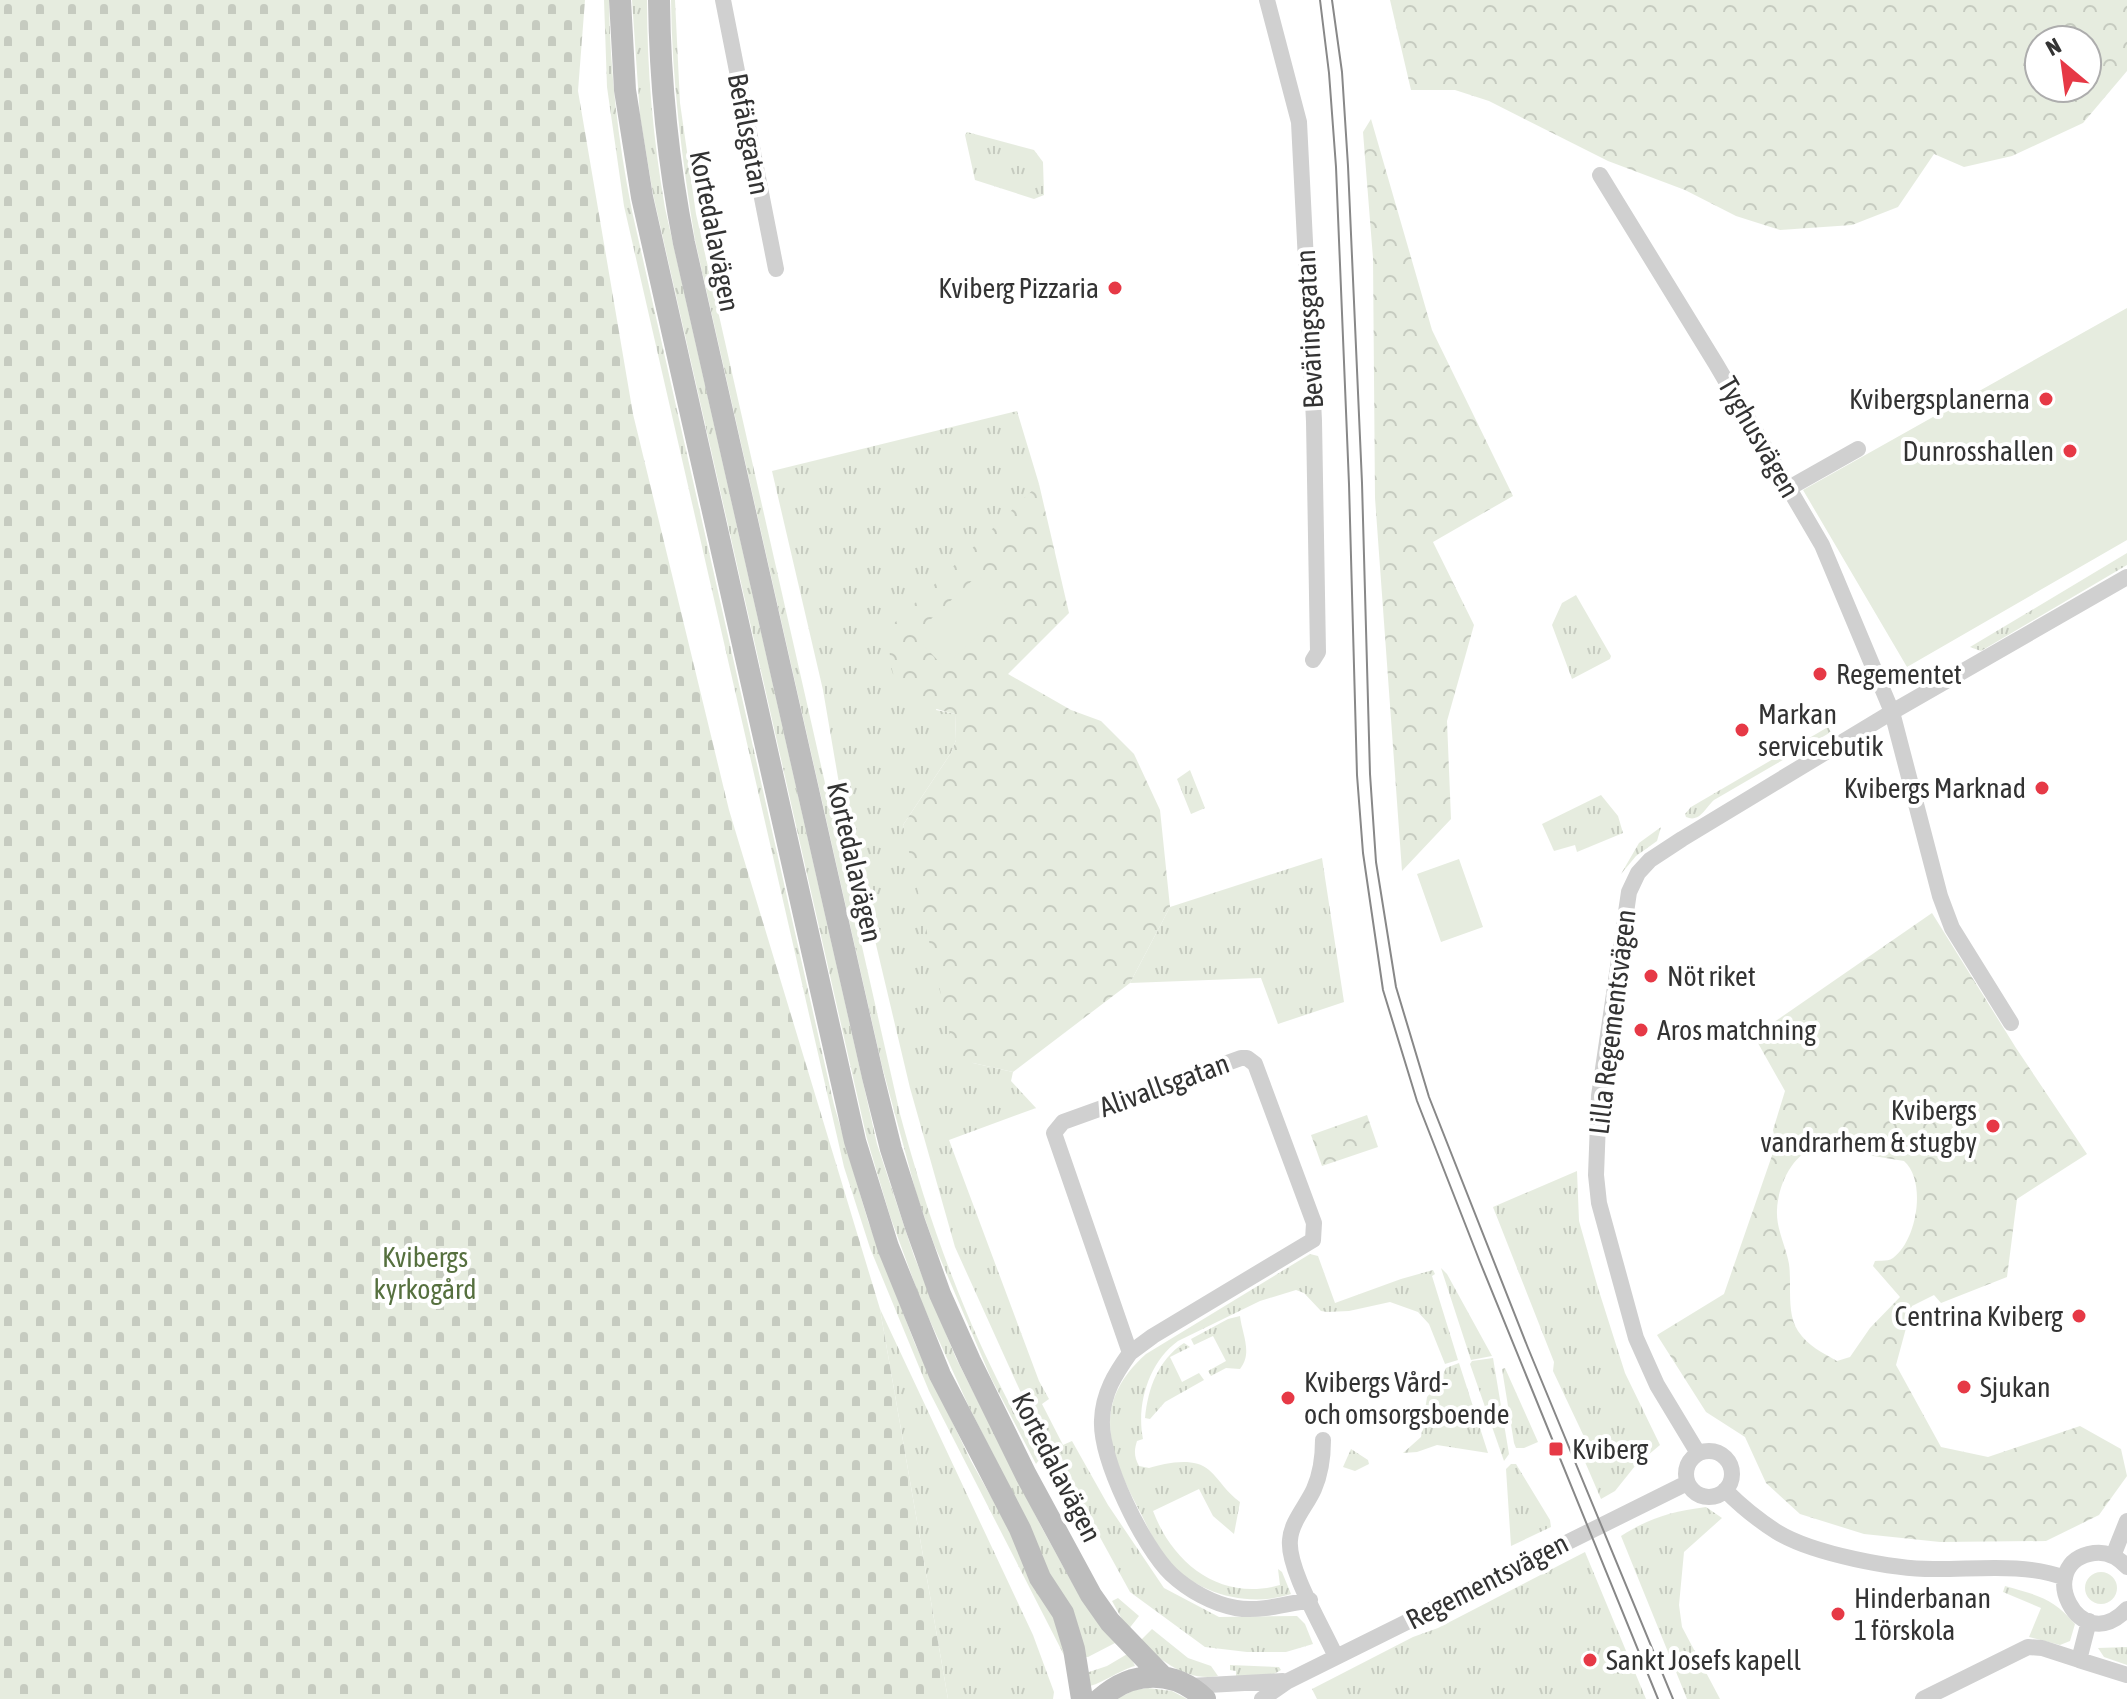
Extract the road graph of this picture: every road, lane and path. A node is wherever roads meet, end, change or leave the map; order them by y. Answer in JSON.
{"nodes":[{"id":1,"x":620,"y":0,"type":"edge"},
{"id":2,"x":659,"y":0,"type":"edge"},
{"id":3,"x":723,"y":0,"type":"edge"},
{"id":4,"x":1267,"y":0,"type":"edge"},
{"id":5,"x":1600,"y":175,"type":"dead end"},
{"id":6,"x":776,"y":269,"type":"dead end"},
{"id":7,"x":1858,"y":449,"type":"dead end"},
{"id":8,"x":1789,"y":488,"type":"junction"},
{"id":9,"x":2127,"y":577,"type":"edge"},
{"id":10,"x":1313,"y":660,"type":"dead end"},
{"id":11,"x":1892,"y":712,"type":"junction"},
{"id":12,"x":2011,"y":1023,"type":"dead end"},
{"id":13,"x":1130,"y":1353,"type":"junction"},
{"id":14,"x":1323,"y":1440,"type":"dead end"},
{"id":15,"x":1698,"y":1453,"type":"junction"},
{"id":16,"x":1687,"y":1483,"type":"junction"},
{"id":17,"x":1725,"y":1490,"type":"junction"},
{"id":18,"x":2127,"y":1521,"type":"edge"},
{"id":19,"x":2113,"y":1556,"type":"junction"},
{"id":20,"x":2127,"y":1567,"type":"edge"},
{"id":21,"x":2065,"y":1578,"type":"junction"},
{"id":22,"x":1310,"y":1600,"type":"junction"},
{"id":23,"x":2127,"y":1609,"type":"edge"},
{"id":24,"x":2089,"y":1621,"type":"junction"},
{"id":25,"x":1336,"y":1657,"type":"junction"},
{"id":26,"x":2079,"y":1660,"type":"junction"},
{"id":27,"x":2127,"y":1675,"type":"edge"},
{"id":28,"x":1163,"y":1677,"type":"junction"},
{"id":29,"x":1288,"y":1681,"type":"junction"},
{"id":30,"x":1197,"y":1693,"type":"edge"},
{"id":31,"x":1082,"y":1699,"type":"edge"},
{"id":32,"x":1100,"y":1699,"type":"edge"},
{"id":33,"x":1262,"y":1699,"type":"edge"},
{"id":34,"x":1923,"y":1699,"type":"edge"}],
"edges":[{"from":1,"to":31,"type":"main road"},
{"from":2,"to":28,"type":"main road","name":"Kortedalavägen"},
{"from":3,"to":6,"type":"street","name":"Befälsgatan"},
{"from":4,"to":10,"type":"street","name":"Beväringsgatan"},
{"from":5,"to":8,"type":"street","name":"Tyghusvägen"},
{"from":7,"to":8,"type":"street"},
{"from":8,"to":11,"type":"street","name":"Tyghusvägen"},
{"from":9,"to":11,"type":"street","name":"Lilla Regementsvägen"},
{"from":11,"to":12,"type":"street"},
{"from":11,"to":15,"type":"street","name":"Lilla Regementsvägen"},
{"from":13,"to":13,"type":"street","name":"Alivallsgatan"},
{"from":13,"to":22,"type":"street","name":"Alivallsgatan"},
{"from":14,"to":22,"type":"street"},
{"from":15,"to":16,"type":"street"},
{"from":15,"to":17,"type":"street"},
{"from":16,"to":17,"type":"street"},
{"from":16,"to":25,"type":"street","name":"Regementsvägen"},
{"from":17,"to":21,"type":"street"},
{"from":18,"to":19,"type":"street"},
{"from":19,"to":20,"type":"street"},
{"from":19,"to":21,"type":"street"},
{"from":21,"to":24,"type":"street"},
{"from":22,"to":25,"type":"street"},
{"from":23,"to":24,"type":"street"},
{"from":24,"to":26,"type":"street"},
{"from":25,"to":29,"type":"street","name":"Regementsvägen"},
{"from":26,"to":27,"type":"street"},
{"from":26,"to":34,"type":"street"},
{"from":28,"to":30,"type":"main road","name":"Kortedalavägen"},
{"from":28,"to":32,"type":"main road","name":"Kortedalavägen"},
{"from":29,"to":30,"type":"street","name":"Regementsvägen"},
{"from":29,"to":33,"type":"street","name":"Regementsvägen"}]}
